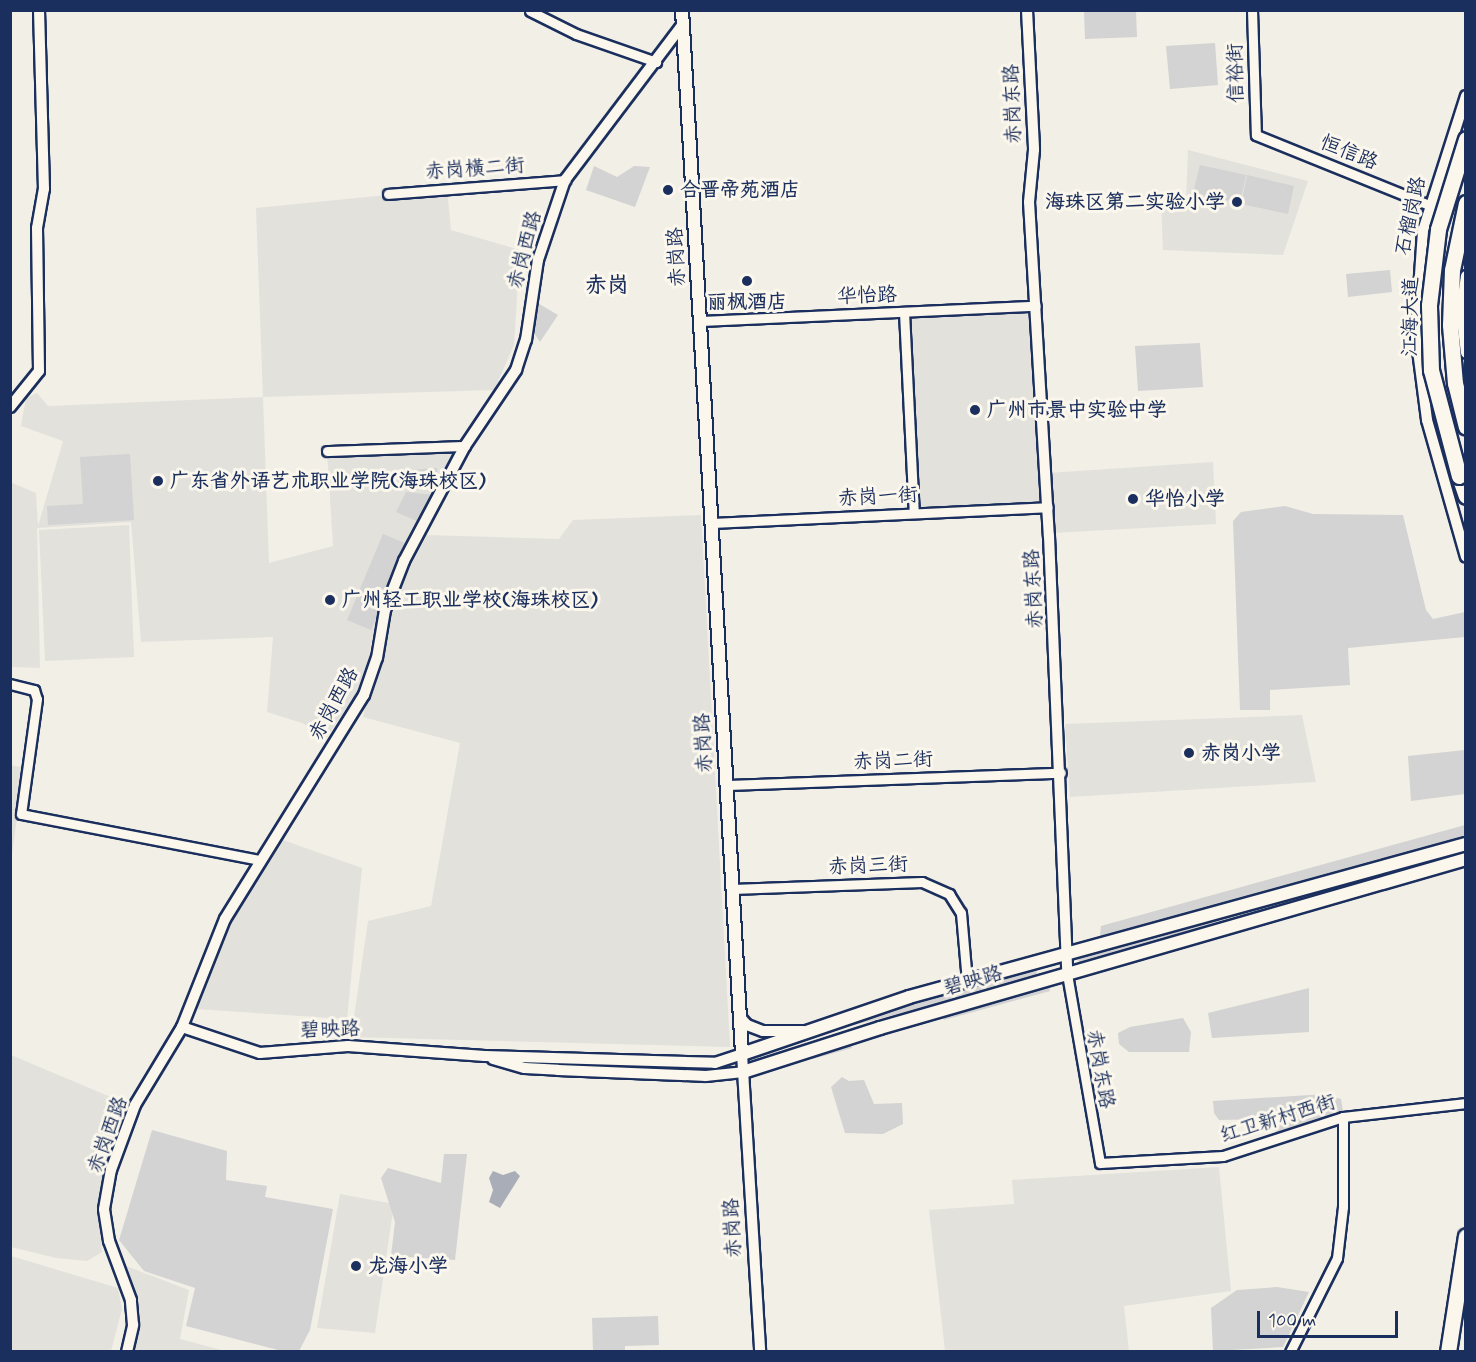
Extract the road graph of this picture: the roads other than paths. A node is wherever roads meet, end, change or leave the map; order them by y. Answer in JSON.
{"nodes":[{"id":1,"x":39,"y":10,"type":"edge"},
{"id":2,"x":682,"y":10,"type":"edge"},
{"id":3,"x":688,"y":10,"type":"edge"},
{"id":4,"x":1028,"y":10,"type":"edge"},
{"id":5,"x":1252,"y":10,"type":"edge"},
{"id":6,"x":530,"y":11,"type":"edge"},
{"id":7,"x":683,"y":24,"type":"junction"},
{"id":8,"x":656,"y":62,"type":"junction"},
{"id":9,"x":1466,"y":96,"type":"edge"},
{"id":10,"x":689,"y":131,"type":"junction"},
{"id":11,"x":1256,"y":135,"type":"joint"},
{"id":12,"x":1466,"y":140,"type":"edge"},
{"id":13,"x":1448,"y":146,"type":"junction"},
{"id":14,"x":565,"y":180,"type":"junction"},
{"id":15,"x":388,"y":194,"type":"dead end"},
{"id":16,"x":1466,"y":203,"type":"edge"},
{"id":17,"x":1429,"y":205,"type":"junction"},
{"id":18,"x":1466,"y":276,"type":"edge"},
{"id":19,"x":1036,"y":306,"type":"junction"},
{"id":20,"x":903,"y":312,"type":"junction"},
{"id":21,"x":700,"y":321,"type":"junction"},
{"id":22,"x":1466,"y":353,"type":"edge"},
{"id":23,"x":10,"y":407,"type":"edge"},
{"id":24,"x":1466,"y":426,"type":"edge"},
{"id":25,"x":465,"y":446,"type":"junction"},
{"id":26,"x":327,"y":451,"type":"dead end"},
{"id":27,"x":1466,"y":496,"type":"edge"},
{"id":28,"x":1048,"y":507,"type":"junction"},
{"id":29,"x":914,"y":513,"type":"junction"},
{"id":30,"x":711,"y":523,"type":"junction"},
{"id":31,"x":1466,"y":557,"type":"edge"},
{"id":32,"x":10,"y":684,"type":"edge"},
{"id":33,"x":1061,"y":772,"type":"junction"},
{"id":34,"x":726,"y":784,"type":"junction"},
{"id":35,"x":1466,"y":844,"type":"edge"},
{"id":36,"x":1466,"y":859,"type":"edge"},
{"id":37,"x":260,"y":860,"type":"junction"},
{"id":38,"x":732,"y":889,"type":"junction"},
{"id":39,"x":1067,"y":954,"type":"junction"},
{"id":40,"x":1067,"y":974,"type":"junction"},
{"id":41,"x":967,"y":981,"type":"junction"},
{"id":42,"x":740,"y":1017,"type":"junction"},
{"id":43,"x":182,"y":1027,"type":"junction"},
{"id":44,"x":812,"y":1030,"type":"junction"},
{"id":45,"x":742,"y":1054,"type":"junction"},
{"id":46,"x":485,"y":1056,"type":"junction"},
{"id":47,"x":743,"y":1072,"type":"junction"},
{"id":48,"x":1466,"y":1103,"type":"edge"},
{"id":49,"x":1343,"y":1117,"type":"junction"},
{"id":50,"x":1100,"y":1163,"type":"joint"},
{"id":51,"x":1466,"y":1236,"type":"edge"},
{"id":52,"x":127,"y":1352,"type":"edge"},
{"id":53,"x":760,"y":1352,"type":"edge"},
{"id":54,"x":1290,"y":1352,"type":"edge"},
{"id":55,"x":1448,"y":1352,"type":"edge"}],
"edges":[{"from":1,"to":23,"type":"street"},
{"from":2,"to":7,"type":"main road","name":"赤岗路"},
{"from":3,"to":10,"type":"main road","name":"赤岗路"},
{"from":4,"to":19,"type":"street","name":"赤岗东路"},
{"from":5,"to":11,"type":"street","name":"信裕街"},
{"from":6,"to":8,"type":"street"},
{"from":7,"to":8,"type":"street","name":"赤岗西路"},
{"from":7,"to":10,"type":"main road","name":"赤岗路"},
{"from":8,"to":14,"type":"street","name":"赤岗西路"},
{"from":9,"to":13,"type":"street","name":"石榴岗路"},
{"from":10,"to":21,"type":"main road","name":"赤岗路"},
{"from":11,"to":17,"type":"street","name":"恒信路"},
{"from":12,"to":13,"type":"street"},
{"from":12,"to":27,"type":"highway","name":"江海大道","bridge":true},
{"from":13,"to":17,"type":"street","name":"石榴岗路"},
{"from":14,"to":15,"type":"street","name":"赤岗横二街"},
{"from":14,"to":25,"type":"street","name":"赤岗西路"},
{"from":16,"to":24,"type":"highway","name":"江海大道"},
{"from":17,"to":31,"type":"street","name":"石榴岗路"},
{"from":18,"to":22,"type":"street"},
{"from":19,"to":20,"type":"street","name":"华怡路"},
{"from":19,"to":28,"type":"street","name":"赤岗东路"},
{"from":20,"to":21,"type":"street","name":"华怡路"},
{"from":20,"to":29,"type":"street"},
{"from":21,"to":30,"type":"main road","name":"赤岗路"},
{"from":25,"to":26,"type":"street"},
{"from":25,"to":37,"type":"street","name":"赤岗西路"},
{"from":28,"to":29,"type":"street","name":"赤岗一街"},
{"from":28,"to":33,"type":"street","name":"赤岗东路"},
{"from":29,"to":30,"type":"street","name":"赤岗一街"},
{"from":30,"to":34,"type":"main road","name":"赤岗路"},
{"from":32,"to":37,"type":"street"},
{"from":33,"to":34,"type":"street","name":"赤岗二街"},
{"from":33,"to":39,"type":"street","name":"赤岗东路"},
{"from":34,"to":38,"type":"main road","name":"赤岗路"},
{"from":35,"to":39,"type":"main road","name":"碧映路"},
{"from":36,"to":40,"type":"main road","name":"碧映路"},
{"from":37,"to":43,"type":"street","name":"赤岗西路"},
{"from":38,"to":41,"type":"street","name":"赤岗三街"},
{"from":38,"to":42,"type":"main road","name":"赤岗路"},
{"from":39,"to":40,"type":"street","name":"赤岗东路"},
{"from":39,"to":41,"type":"main road","name":"碧映路"},
{"from":40,"to":47,"type":"main road","name":"碧映路"},
{"from":40,"to":50,"type":"street","name":"赤岗东路"},
{"from":41,"to":44,"type":"main road","name":"碧映路"},
{"from":42,"to":44,"type":"street"},
{"from":42,"to":45,"type":"main road","name":"赤岗路"},
{"from":43,"to":46,"type":"street","name":"碧映路"},
{"from":43,"to":52,"type":"street","name":"赤岗西路"},
{"from":44,"to":45,"type":"main road","name":"碧映路"},
{"from":45,"to":46,"type":"street","name":"碧映路"},
{"from":45,"to":47,"type":"street","name":"赤岗路"},
{"from":46,"to":47,"type":"street","name":"碧映路"},
{"from":47,"to":53,"type":"street","name":"赤岗路"},
{"from":48,"to":49,"type":"street","name":"红卫新村西街"},
{"from":49,"to":50,"type":"street","name":"红卫新村西街"},
{"from":49,"to":54,"type":"street"},
{"from":51,"to":55,"type":"highway"}]}
